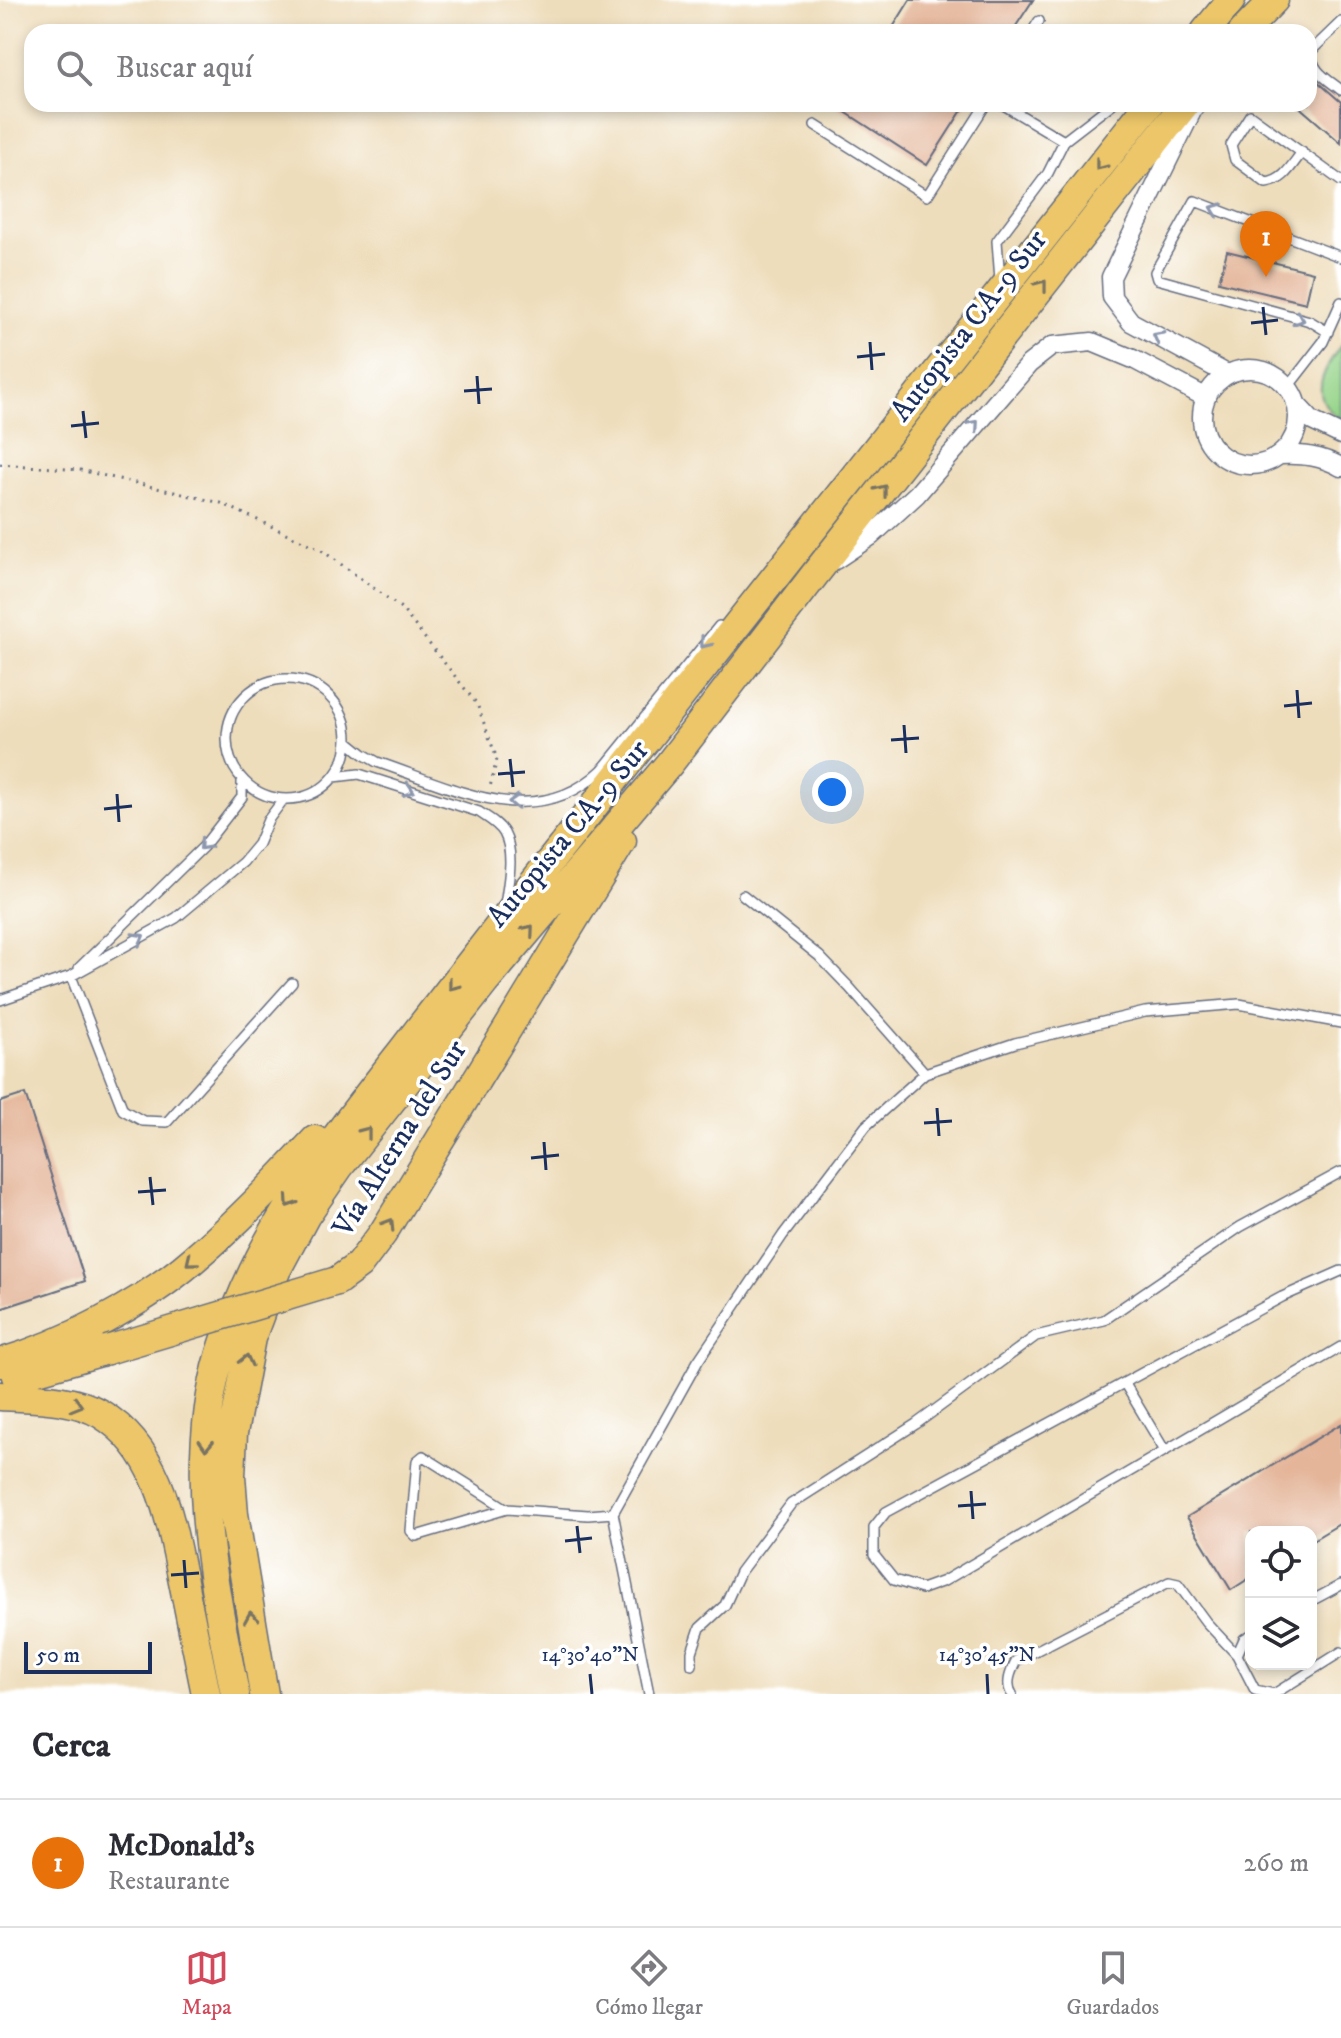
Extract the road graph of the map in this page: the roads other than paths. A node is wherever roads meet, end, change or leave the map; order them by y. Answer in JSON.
{"nodes":[{"id":1,"x":1231,"y":0,"type":"edge"},
{"id":2,"x":1266,"y":0,"type":"edge"},
{"id":3,"x":1274,"y":0,"type":"edge"},
{"id":4,"x":1039,"y":21,"type":"dead end"},
{"id":5,"x":1341,"y":22,"type":"edge"},
{"id":6,"x":1037,"y":24,"type":"edge"},
{"id":7,"x":1212,"y":24,"type":"edge"},
{"id":8,"x":1248,"y":24,"type":"edge"},
{"id":9,"x":1250,"y":24,"type":"edge"},
{"id":10,"x":1317,"y":45,"type":"edge"},
{"id":11,"x":1317,"y":72,"type":"edge"},
{"id":12,"x":1341,"y":90,"type":"edge"},
{"id":13,"x":981,"y":112,"type":"edge"},
{"id":14,"x":1015,"y":112,"type":"edge"},
{"id":15,"x":1102,"y":112,"type":"edge"},
{"id":16,"x":1143,"y":112,"type":"edge"},
{"id":17,"x":1179,"y":112,"type":"edge"},
{"id":18,"x":1192,"y":112,"type":"edge"},
{"id":19,"x":815,"y":125,"type":"dead end"},
{"id":20,"x":1064,"y":141,"type":"junction"},
{"id":21,"x":1302,"y":152,"type":"junction"},
{"id":22,"x":1341,"y":181,"type":"edge"},
{"id":23,"x":1341,"y":257,"type":"edge"},
{"id":24,"x":1001,"y":292,"type":"junction"},
{"id":25,"x":1341,"y":302,"type":"edge"},
{"id":26,"x":1328,"y":332,"type":"junction"},
{"id":27,"x":1227,"y":374,"type":"junction"},
{"id":28,"x":1288,"y":387,"type":"junction"},
{"id":29,"x":1205,"y":397,"type":"junction"},
{"id":30,"x":1297,"y":405,"type":"junction"},
{"id":31,"x":1341,"y":435,"type":"edge"},
{"id":32,"x":1280,"y":455,"type":"junction"},
{"id":33,"x":1341,"y":467,"type":"edge"},
{"id":34,"x":816,"y":573,"type":"junction"},
{"id":35,"x":728,"y":615,"type":"dead end"},
{"id":36,"x":347,"y":741,"type":"junction"},
{"id":37,"x":669,"y":764,"type":"junction"},
{"id":38,"x":334,"y":777,"type":"junction"},
{"id":39,"x":242,"y":781,"type":"junction"},
{"id":40,"x":283,"y":800,"type":"junction"},
{"id":41,"x":743,"y":895,"type":"dead end"},
{"id":42,"x":501,"y":923,"type":"junction"},
{"id":43,"x":71,"y":976,"type":"junction"},
{"id":44,"x":292,"y":983,"type":"dead end"},
{"id":45,"x":0,"y":1000,"type":"edge"},
{"id":46,"x":1341,"y":1023,"type":"edge"},
{"id":47,"x":925,"y":1073,"type":"junction"},
{"id":48,"x":352,"y":1115,"type":"junction"},
{"id":49,"x":1341,"y":1172,"type":"edge"},
{"id":50,"x":1341,"y":1271,"type":"edge"},
{"id":51,"x":1341,"y":1347,"type":"edge"},
{"id":52,"x":0,"y":1363,"type":"edge"},
{"id":53,"x":0,"y":1380,"type":"edge"},
{"id":54,"x":1125,"y":1384,"type":"junction"},
{"id":55,"x":0,"y":1396,"type":"edge"},
{"id":56,"x":1165,"y":1451,"type":"junction"},
{"id":57,"x":507,"y":1509,"type":"junction"},
{"id":58,"x":613,"y":1513,"type":"junction"},
{"id":59,"x":1341,"y":1585,"type":"edge"},
{"id":60,"x":216,"y":1597,"type":"junction"},
{"id":61,"x":1317,"y":1598,"type":"edge"},
{"id":62,"x":1245,"y":1638,"type":"edge"},
{"id":63,"x":1341,"y":1652,"type":"edge"},
{"id":64,"x":1237,"y":1655,"type":"junction"},
{"id":65,"x":692,"y":1665,"type":"dead end"},
{"id":66,"x":206,"y":1694,"type":"edge"},
{"id":67,"x":220,"y":1694,"type":"edge"},
{"id":68,"x":235,"y":1694,"type":"edge"},
{"id":69,"x":264,"y":1694,"type":"edge"},
{"id":70,"x":649,"y":1694,"type":"edge"},
{"id":71,"x":1012,"y":1694,"type":"edge"},
{"id":72,"x":1274,"y":1694,"type":"edge"}],
"edges":[{"from":1,"to":7,"type":"highway"},
{"from":2,"to":8,"type":"highway"},
{"from":3,"to":9,"type":"highway"},
{"from":4,"to":6,"type":"lane"},
{"from":5,"to":10,"type":"lane"},
{"from":11,"to":12,"type":"lane"},
{"from":13,"to":19,"type":"lane"},
{"from":14,"to":20,"type":"lane"},
{"from":15,"to":20,"type":"lane"},
{"from":16,"to":24,"type":"highway","name":"Autopista CA-9 Sur","one_way":true},
{"from":34,"to":17,"type":"highway","name":"Autopista CA-9 Sur","one_way":true},
{"from":27,"to":18,"type":"street","one_way":true},
{"from":20,"to":24,"type":"lane"},
{"from":21,"to":21,"type":"lane"},
{"from":21,"to":22,"type":"lane"},
{"from":23,"to":26,"type":"lane","one_way":true},
{"from":24,"to":42,"type":"highway","name":"Autopista CA-9 Sur"},
{"from":25,"to":26,"type":"lane"},
{"from":26,"to":28,"type":"lane"},
{"from":27,"to":28,"type":"street"},
{"from":27,"to":29,"type":"street"},
{"from":28,"to":30,"type":"street"},
{"from":29,"to":32,"type":"street"},
{"from":34,"to":29,"type":"street","one_way":true},
{"from":30,"to":31,"type":"street"},
{"from":30,"to":32,"type":"street"},
{"from":32,"to":33,"type":"street"},
{"from":34,"to":37,"type":"highway","name":"Autopista CA-9 Sur"},
{"from":35,"to":36,"type":"lane","one_way":true},
{"from":36,"to":38,"type":"lane"},
{"from":36,"to":39,"type":"lane"},
{"from":53,"to":37,"type":"highway","name":"Vía Alterna del Sur","one_way":true,"bridge":true},
{"from":69,"to":37,"type":"highway","name":"Autopista CA-9 Sur","one_way":true},
{"from":38,"to":40,"type":"lane"},
{"from":38,"to":42,"type":"lane","one_way":true},
{"from":39,"to":40,"type":"lane"},
{"from":39,"to":43,"type":"lane","one_way":true},
{"from":43,"to":40,"type":"lane","one_way":true},
{"from":41,"to":47,"type":"lane"},
{"from":42,"to":48,"type":"highway","name":"Autopista CA-9 Sur","one_way":true},
{"from":43,"to":44,"type":"lane"},
{"from":43,"to":45,"type":"lane"},
{"from":46,"to":47,"type":"lane"},
{"from":47,"to":58,"type":"lane"},
{"from":48,"to":52,"type":"highway","name":"Vía Alterna del Sur","one_way":true},
{"from":48,"to":60,"type":"highway","name":"Autopista CA-9 Sur","one_way":true},
{"from":49,"to":65,"type":"lane"},
{"from":50,"to":54,"type":"lane"},
{"from":51,"to":56,"type":"lane"},
{"from":54,"to":56,"type":"lane"},
{"from":54,"to":56,"type":"lane"},
{"from":55,"to":66,"type":"highway","one_way":true},
{"from":57,"to":57,"type":"lane"},
{"from":57,"to":58,"type":"lane"},
{"from":58,"to":70,"type":"lane"},
{"from":59,"to":61,"type":"lane"},
{"from":60,"to":67,"type":"highway"},
{"from":60,"to":68,"type":"highway","name":"Autopista CA-9 Sur"},
{"from":62,"to":64,"type":"lane"},
{"from":63,"to":72,"type":"lane"},
{"from":64,"to":71,"type":"lane"},
{"from":64,"to":72,"type":"lane"}]}
